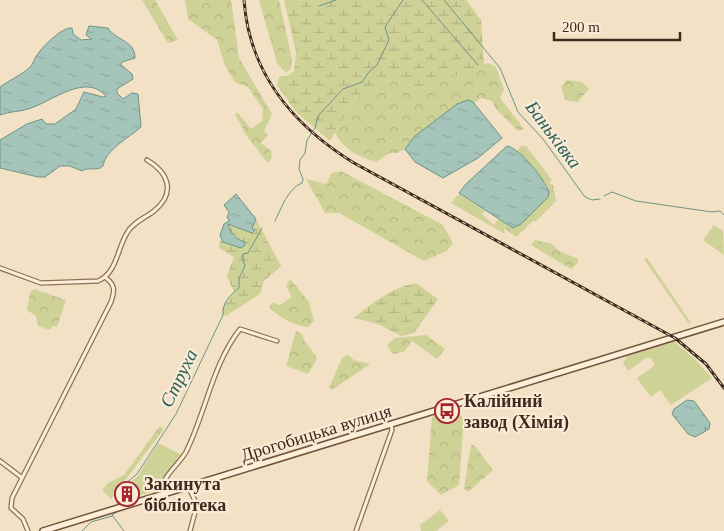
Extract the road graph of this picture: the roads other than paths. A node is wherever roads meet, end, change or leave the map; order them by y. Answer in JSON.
{"nodes":[{"id":1,"x":147,"y":160,"type":"dead end"},
{"id":2,"x":0,"y":268,"type":"edge"},
{"id":3,"x":106,"y":278,"type":"junction"},
{"id":4,"x":724,"y":322,"type":"edge"},
{"id":5,"x":277,"y":341,"type":"dead end"},
{"id":6,"x":391,"y":424,"type":"junction"},
{"id":7,"x":0,"y":460,"type":"edge"},
{"id":8,"x":21,"y":477,"type":"junction"},
{"id":9,"x":188,"y":486,"type":"junction"},
{"id":10,"x":163,"y":493,"type":"junction"},
{"id":11,"x":28,"y":531,"type":"edge"},
{"id":12,"x":43,"y":531,"type":"edge"},
{"id":13,"x":190,"y":531,"type":"edge"},
{"id":14,"x":356,"y":531,"type":"edge"}],
"edges":[{"from":1,"to":3,"type":"street"},
{"from":2,"to":3,"type":"street"},
{"from":3,"to":8,"type":"street"},
{"from":4,"to":6,"type":"street","name":"Дрогобицька вулиця"},
{"from":5,"to":10,"type":"street"},
{"from":6,"to":9,"type":"street","name":"Дрогобицька вулиця"},
{"from":6,"to":14,"type":"street"},
{"from":7,"to":8,"type":"street"},
{"from":8,"to":11,"type":"street"},
{"from":9,"to":10,"type":"street","name":"Дрогобицька вулиця"},
{"from":9,"to":13,"type":"street"},
{"from":10,"to":12,"type":"street","name":"Дрогобицька вулиця"}]}
